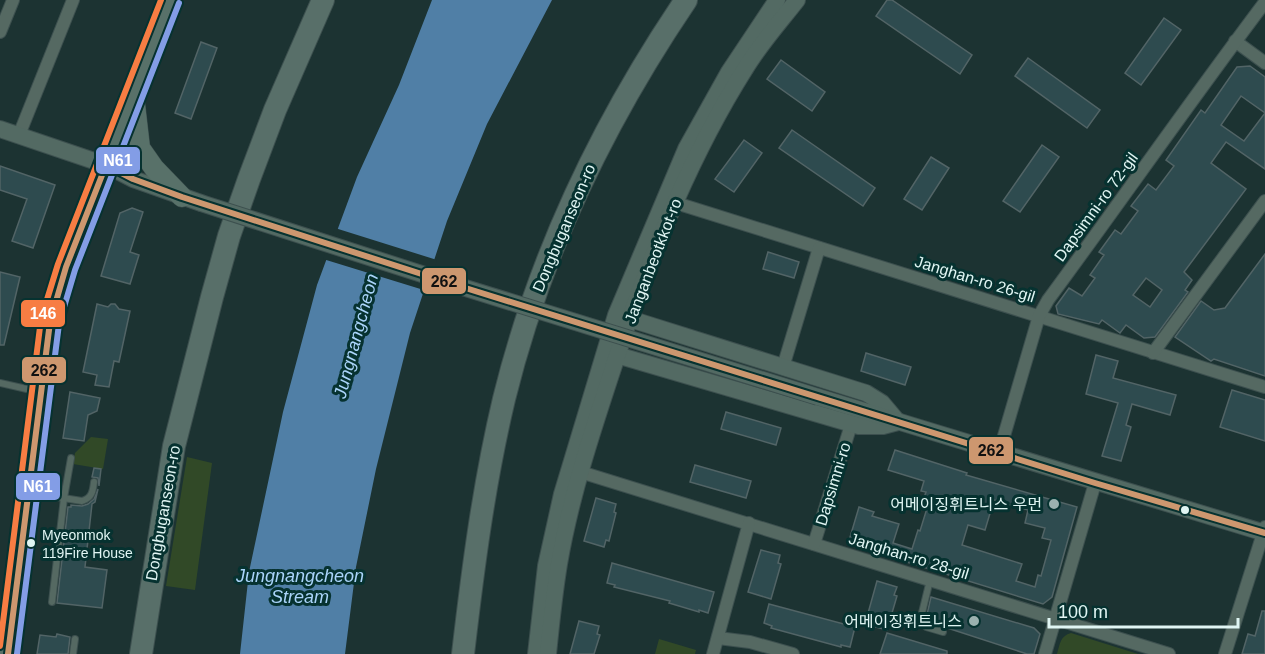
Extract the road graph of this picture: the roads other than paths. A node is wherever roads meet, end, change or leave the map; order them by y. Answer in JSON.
{"nodes":[{"id":1,"x":13,"y":0,"type":"edge"},
{"id":2,"x":73,"y":0,"type":"edge"},
{"id":3,"x":171,"y":0,"type":"edge"},
{"id":4,"x":323,"y":0,"type":"edge"},
{"id":5,"x":686,"y":0,"type":"edge"},
{"id":6,"x":777,"y":0,"type":"edge"},
{"id":7,"x":797,"y":0,"type":"edge"},
{"id":8,"x":1265,"y":2,"type":"edge"},
{"id":9,"x":0,"y":32,"type":"edge"},
{"id":10,"x":1235,"y":41,"type":"junction"},
{"id":11,"x":1265,"y":63,"type":"edge"},
{"id":12,"x":134,"y":94,"type":"junction"},
{"id":13,"x":0,"y":129,"type":"edge"},
{"id":14,"x":20,"y":135,"type":"junction"},
{"id":15,"x":106,"y":165,"type":"junction"},
{"id":16,"x":182,"y":197,"type":"junction"},
{"id":17,"x":1265,"y":201,"type":"edge"},
{"id":18,"x":676,"y":203,"type":"junction"},
{"id":19,"x":819,"y":248,"type":"junction"},
{"id":20,"x":1039,"y":316,"type":"junction"},
{"id":21,"x":630,"y":319,"type":"junction"},
{"id":22,"x":1153,"y":353,"type":"junction"},
{"id":23,"x":618,"y":355,"type":"junction"},
{"id":24,"x":783,"y":367,"type":"junction"},
{"id":25,"x":0,"y":383,"type":"edge"},
{"id":26,"x":1265,"y":387,"type":"edge"},
{"id":27,"x":40,"y":392,"type":"junction"},
{"id":28,"x":898,"y":422,"type":"junction"},
{"id":29,"x":851,"y":425,"type":"junction"},
{"id":30,"x":999,"y":453,"type":"junction"},
{"id":31,"x":71,"y":458,"type":"dead end"},
{"id":32,"x":575,"y":470,"type":"junction"},
{"id":33,"x":94,"y":482,"type":"dead end"},
{"id":34,"x":1095,"y":483,"type":"junction"},
{"id":35,"x":28,"y":492,"type":"junction"},
{"id":36,"x":64,"y":498,"type":"junction"},
{"id":37,"x":749,"y":523,"type":"junction"},
{"id":38,"x":1264,"y":531,"type":"edge"},
{"id":39,"x":814,"y":544,"type":"junction"},
{"id":40,"x":930,"y":580,"type":"junction"},
{"id":41,"x":52,"y":602,"type":"dead end"},
{"id":42,"x":1055,"y":619,"type":"junction"},
{"id":43,"x":943,"y":632,"type":"dead end"},
{"id":44,"x":718,"y":638,"type":"junction"},
{"id":45,"x":75,"y":639,"type":"dead end"},
{"id":46,"x":8,"y":654,"type":"edge"},
{"id":47,"x":73,"y":654,"type":"edge"},
{"id":48,"x":141,"y":654,"type":"edge"},
{"id":49,"x":462,"y":654,"type":"edge"},
{"id":50,"x":536,"y":654,"type":"edge"},
{"id":51,"x":548,"y":654,"type":"edge"},
{"id":52,"x":713,"y":654,"type":"edge"},
{"id":53,"x":793,"y":654,"type":"edge"},
{"id":54,"x":1045,"y":654,"type":"edge"},
{"id":55,"x":1169,"y":654,"type":"edge"},
{"id":56,"x":1225,"y":654,"type":"edge"}],
"edges":[{"from":1,"to":9,"type":"street"},
{"from":2,"to":14,"type":"street"},
{"from":3,"to":12,"type":"main road"},
{"from":4,"to":48,"type":"highway","name":"Dongbuganseon-ro"},
{"from":5,"to":49,"type":"highway","name":"Dongbuganseon-ro"},
{"from":6,"to":32,"type":"main road","name":"Janganbeotkkot-ro"},
{"from":7,"to":18,"type":"main road","name":"Janganbeotkkot-ro"},
{"from":8,"to":10,"type":"street","name":"Dapsimni-ro 72-gil"},
{"from":10,"to":11,"type":"street"},
{"from":10,"to":20,"type":"street","name":"Dapsimni-ro 72-gil"},
{"from":12,"to":15,"type":"main road"},
{"from":12,"to":16,"type":"main road"},
{"from":13,"to":14,"type":"main road"},
{"from":14,"to":15,"type":"main road"},
{"from":15,"to":16,"type":"main road"},
{"from":15,"to":27,"type":"main road"},
{"from":16,"to":28,"type":"main road","bridge":true},
{"from":17,"to":22,"type":"street"},
{"from":18,"to":19,"type":"street","name":"Janghan-ro 26-gil"},
{"from":18,"to":21,"type":"main road","name":"Janganbeotkkot-ro"},
{"from":19,"to":20,"type":"street","name":"Janghan-ro 26-gil"},
{"from":19,"to":24,"type":"street"},
{"from":20,"to":22,"type":"street","name":"Janghan-ro 26-gil"},
{"from":20,"to":30,"type":"street","name":"Dapsimni-ro 72-gil"},
{"from":21,"to":23,"type":"main road","name":"Janganbeotkkot-ro"},
{"from":21,"to":24,"type":"main road"},
{"from":22,"to":26,"type":"street","name":"Janghan-ro 26-gil"},
{"from":23,"to":29,"type":"main road"},
{"from":23,"to":32,"type":"main road","name":"Janganbeotkkot-ro"},
{"from":24,"to":28,"type":"main road"},
{"from":25,"to":27,"type":"lane"},
{"from":27,"to":35,"type":"main road"},
{"from":28,"to":29,"type":"main road"},
{"from":28,"to":30,"type":"main road"},
{"from":29,"to":39,"type":"street","name":"Dapsimni-ro"},
{"from":30,"to":34,"type":"main road"},
{"from":31,"to":36,"type":"lane"},
{"from":32,"to":37,"type":"street","name":"Janghan-ro 28-gil"},
{"from":32,"to":50,"type":"main road","name":"Janganbeotkkot-ro"},
{"from":32,"to":51,"type":"main road","name":"Janganbeotkkot-ro"},
{"from":33,"to":36,"type":"lane"},
{"from":34,"to":38,"type":"main road"},
{"from":34,"to":42,"type":"street"},
{"from":35,"to":36,"type":"lane"},
{"from":35,"to":46,"type":"main road"},
{"from":36,"to":41,"type":"lane"},
{"from":37,"to":39,"type":"street","name":"Janghan-ro 28-gil"},
{"from":37,"to":44,"type":"street"},
{"from":38,"to":56,"type":"street"},
{"from":39,"to":40,"type":"street","name":"Janghan-ro 28-gil"},
{"from":40,"to":42,"type":"street","name":"Janghan-ro 28-gil"},
{"from":40,"to":43,"type":"lane"},
{"from":42,"to":54,"type":"street"},
{"from":42,"to":55,"type":"street","name":"Janghan-ro 28-gil"},
{"from":44,"to":52,"type":"street"},
{"from":44,"to":53,"type":"street"},
{"from":45,"to":47,"type":"lane"}]}
